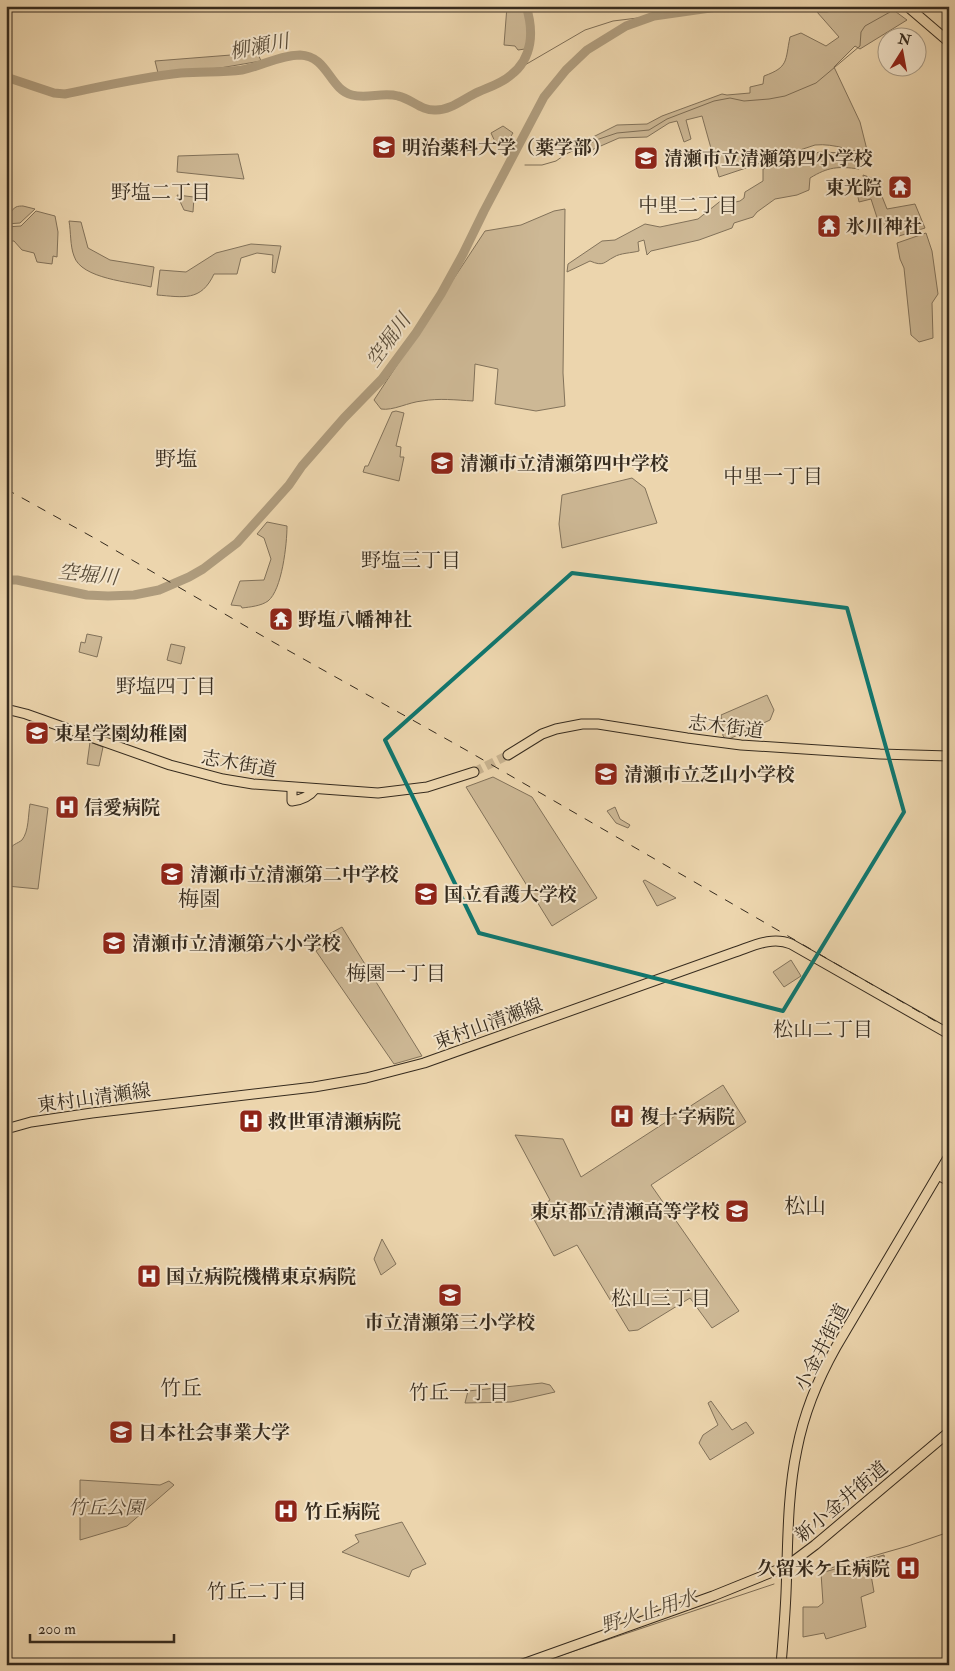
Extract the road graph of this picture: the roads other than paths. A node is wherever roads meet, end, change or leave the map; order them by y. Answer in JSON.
{"nodes":[{"id":1,"x":898,"y":6,"type":"edge"},
{"id":2,"x":907,"y":6,"type":"edge"},
{"id":3,"x":925,"y":22,"type":"junction"},
{"id":4,"x":949,"y":42,"type":"edge"},
{"id":5,"x":6,"y":708,"type":"edge"},
{"id":6,"x":508,"y":755,"type":"tunnel mouth"},
{"id":7,"x":949,"y":756,"type":"edge"},
{"id":8,"x":474,"y":772,"type":"tunnel mouth"},
{"id":9,"x":292,"y":788,"type":"junction"},
{"id":10,"x":315,"y":789,"type":"junction"},
{"id":11,"x":949,"y":1034,"type":"edge"},
{"id":12,"x":6,"y":1129,"type":"edge"},
{"id":13,"x":949,"y":1156,"type":"edge"},
{"id":14,"x":938,"y":1175,"type":"junction"},
{"id":15,"x":949,"y":1181,"type":"edge"},
{"id":16,"x":949,"y":1432,"type":"edge"},
{"id":17,"x":786,"y":1566,"type":"junction"},
{"id":18,"x":520,"y":1665,"type":"edge"},
{"id":19,"x":781,"y":1665,"type":"edge"}],
"edges":[{"from":1,"to":3,"type":"main road"},
{"from":2,"to":3,"type":"main road"},
{"from":3,"to":4,"type":"main road"},
{"from":5,"to":9,"type":"main road","name":"志木街道"},
{"from":6,"to":7,"type":"main road","name":"志木街道"},
{"from":8,"to":10,"type":"main road","name":"志木街道"},
{"from":9,"to":10,"type":"main road","name":"志木街道"},
{"from":9,"to":10,"type":"main road"},
{"from":11,"to":12,"type":"main road","name":"東村山清瀬線"},
{"from":13,"to":14,"type":"main road","name":"小金井街道"},
{"from":14,"to":15,"type":"main road"},
{"from":14,"to":17,"type":"main road","name":"小金井街道"},
{"from":16,"to":17,"type":"main road","name":"新小金井街道"},
{"from":17,"to":18,"type":"main road","name":"新小金井街道"},
{"from":17,"to":19,"type":"main road","name":"小金井街道"}]}
